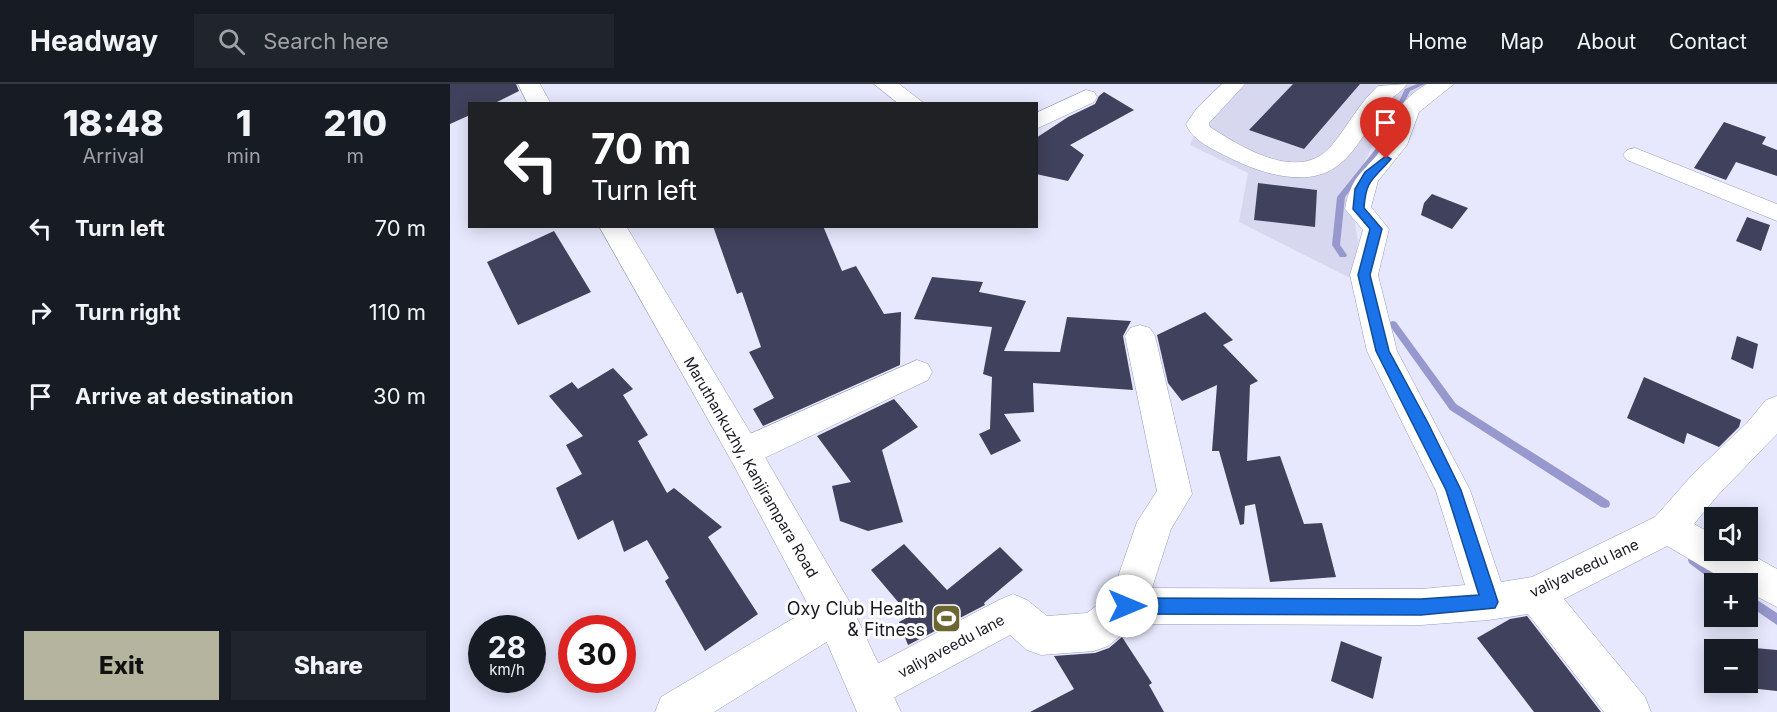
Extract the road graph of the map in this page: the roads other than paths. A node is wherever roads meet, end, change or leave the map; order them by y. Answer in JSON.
{"nodes":[{"id":1,"x":529,"y":84,"type":"edge"},
{"id":2,"x":917,"y":84,"type":"edge"},
{"id":3,"x":1234,"y":84,"type":"edge"},
{"id":4,"x":1396,"y":84,"type":"edge"},
{"id":5,"x":1443,"y":84,"type":"edge"},
{"id":6,"x":890,"y":87,"type":"edge"},
{"id":7,"x":1086,"y":97,"type":"dead end"},
{"id":8,"x":539,"y":102,"type":"edge"},
{"id":9,"x":911,"y":102,"type":"edge"},
{"id":10,"x":1038,"y":121,"type":"edge"},
{"id":11,"x":1635,"y":155,"type":"dead end"},
{"id":12,"x":1777,"y":213,"type":"edge"},
{"id":13,"x":613,"y":228,"type":"edge"},
{"id":14,"x":1140,"y":336,"type":"dead end"},
{"id":15,"x":917,"y":372,"type":"dead end"},
{"id":16,"x":1777,"y":410,"type":"edge"},
{"id":17,"x":744,"y":452,"type":"junction"},
{"id":18,"x":1668,"y":528,"type":"junction"},
{"id":19,"x":1777,"y":589,"type":"edge"},
{"id":20,"x":1536,"y":594,"type":"junction"},
{"id":21,"x":1490,"y":602,"type":"junction"},
{"id":22,"x":1127,"y":606,"type":"junction"},
{"id":23,"x":835,"y":615,"type":"junction"},
{"id":24,"x":875,"y":701,"type":"edge"},
{"id":25,"x":676,"y":712,"type":"edge"},
{"id":26,"x":1630,"y":712,"type":"edge"}],
"edges":[{"from":1,"to":8,"type":"main road"},
{"from":2,"to":6,"type":"street"},
{"from":3,"to":4,"type":"street"},
{"from":5,"to":21,"type":"street"},
{"from":6,"to":9,"type":"street"},
{"from":7,"to":10,"type":"street"},
{"from":11,"to":12,"type":"street"},
{"from":13,"to":17,"type":"main road","name":"Maruthankuzhy, Kanjirampara Road"},
{"from":14,"to":22,"type":"street"},
{"from":15,"to":17,"type":"street"},
{"from":16,"to":18,"type":"street","name":"valiyaveedu lane"},
{"from":17,"to":23,"type":"main road","name":"Maruthankuzhy, Kanjirampara Road"},
{"from":18,"to":19,"type":"street"},
{"from":18,"to":20,"type":"street","name":"valiyaveedu lane"},
{"from":20,"to":21,"type":"street","name":"valiyaveedu lane"},
{"from":20,"to":26,"type":"street"},
{"from":21,"to":22,"type":"street","name":"valiyaveedu lane"},
{"from":22,"to":24,"type":"street","name":"valiyaveedu lane"},
{"from":23,"to":24,"type":"main road","name":"Maruthankuzhy, Kanjirampara Road"},
{"from":23,"to":25,"type":"street"}]}
